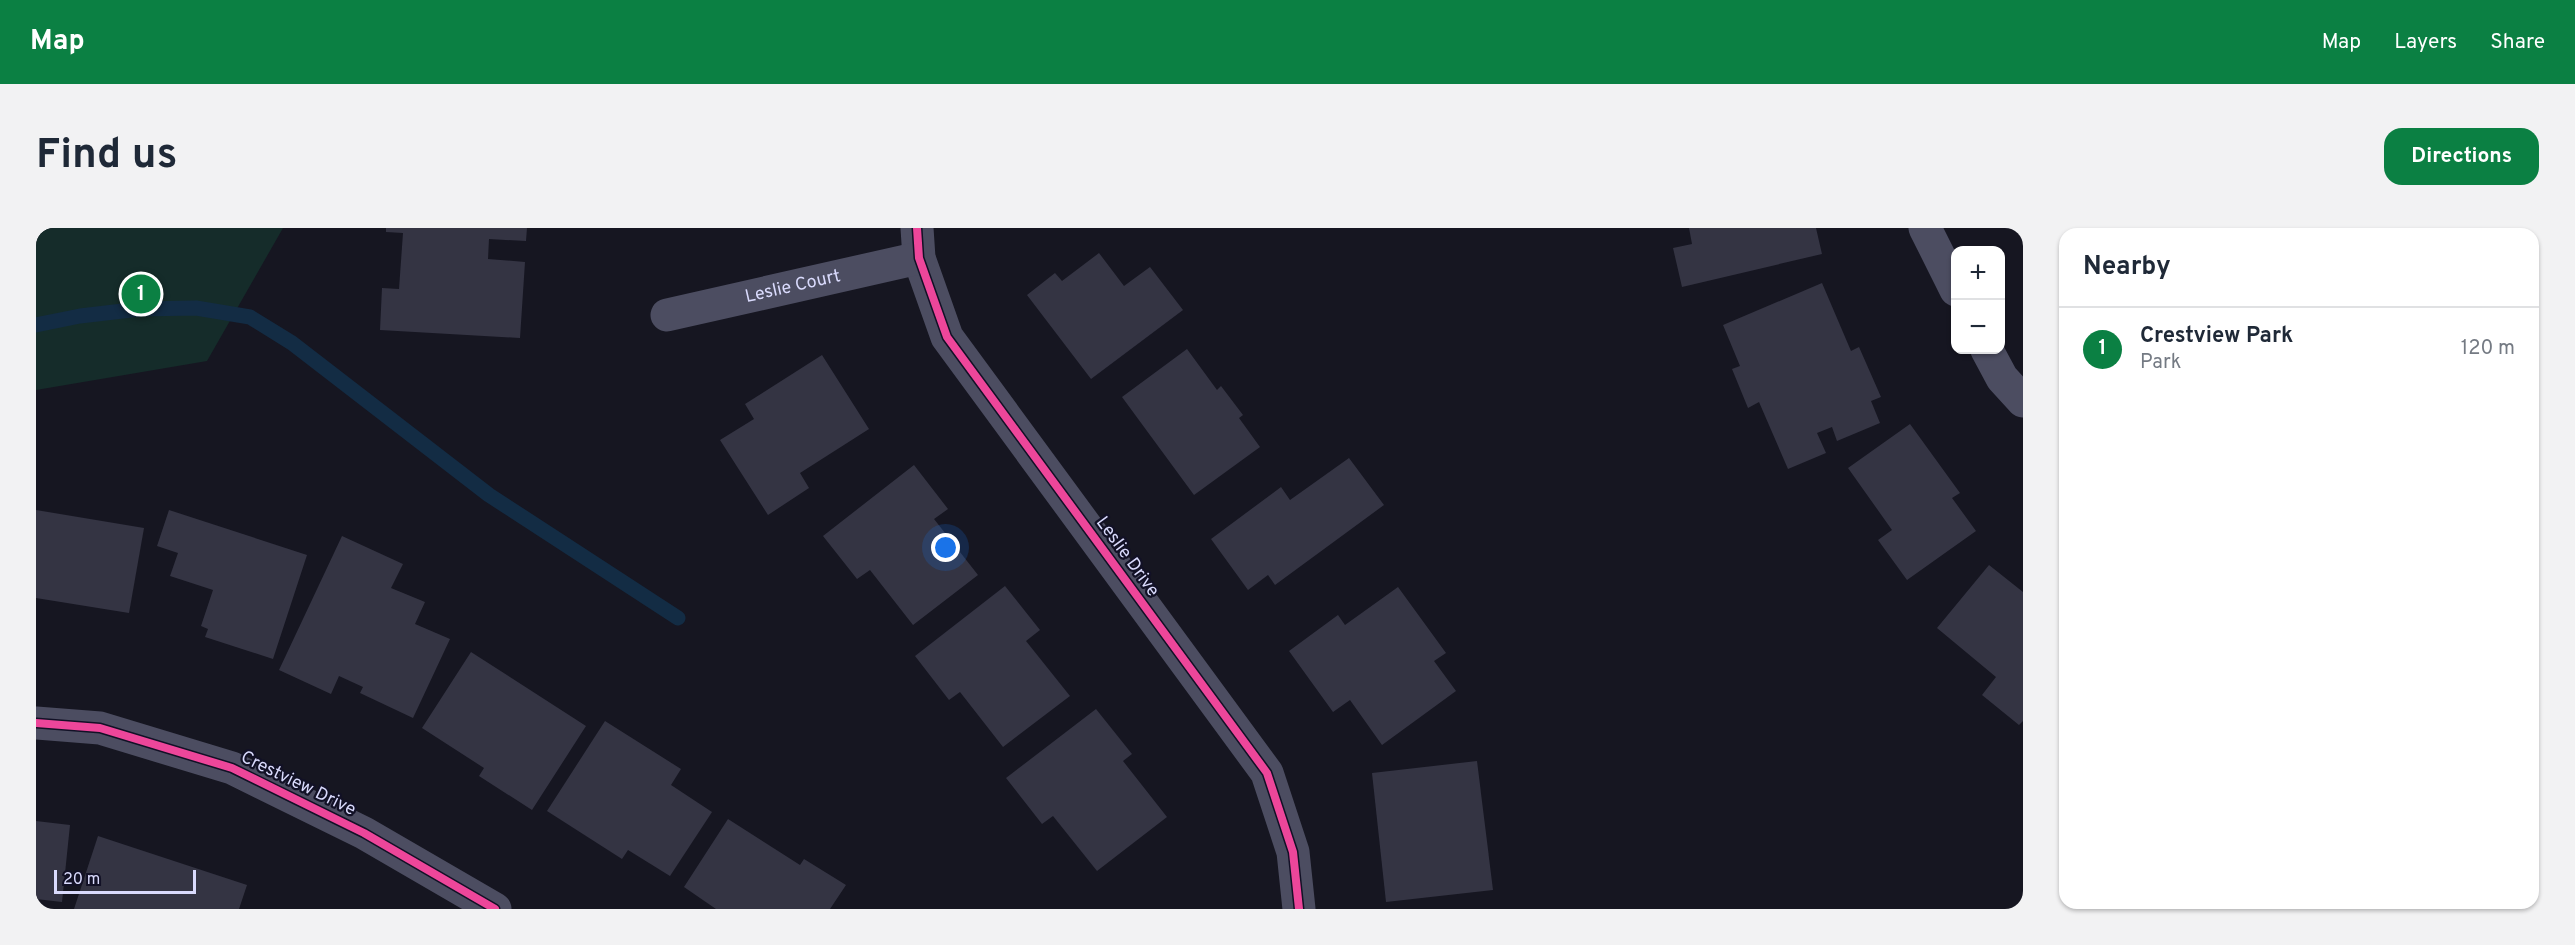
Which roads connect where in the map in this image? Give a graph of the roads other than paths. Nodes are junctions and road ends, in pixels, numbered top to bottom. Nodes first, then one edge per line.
1 (1925, 228) edge
2 (918, 243) edge
3 (1951, 281) edge
4 (667, 315) dead end
5 (1989, 354) edge
6 (2023, 401) edge
7 (36, 723) edge
8 (495, 909) edge
9 (1299, 909) edge

1 - 3 street
2 - 4 street, Leslie Court
2 - 9 street, Leslie Drive
5 - 6 street
7 - 8 street, Crestview Drive

